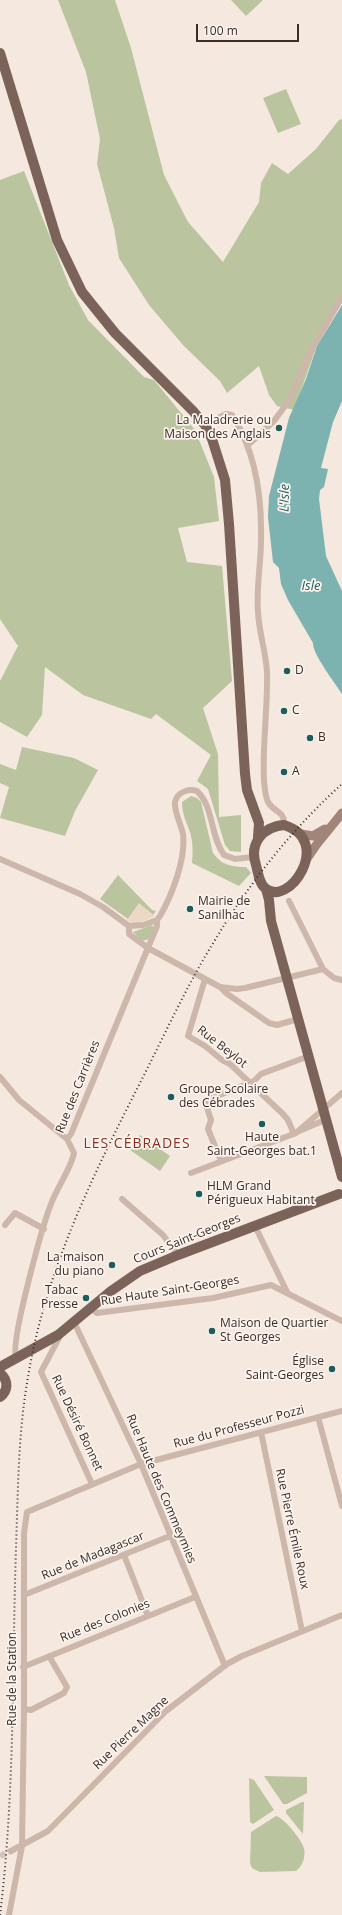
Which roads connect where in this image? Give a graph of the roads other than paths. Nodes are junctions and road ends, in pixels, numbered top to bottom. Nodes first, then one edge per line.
1 (1, 58) edge
2 (342, 297) edge
3 (205, 425) junction
4 (248, 445) junction
5 (247, 790) junction
6 (342, 812) edge
7 (333, 824) junction
8 (280, 826) junction
9 (301, 834) junction
10 (258, 838) junction
11 (253, 857) junction
12 (0, 859) edge
13 (306, 860) junction
14 (266, 889) junction
15 (283, 891) junction
16 (289, 901) dead end
17 (156, 920) junction
18 (271, 921) junction
19 (129, 926) junction
20 (148, 948) junction
21 (323, 969) junction
22 (287, 977) junction
23 (205, 979) junction
24 (342, 980) edge
25 (220, 987) junction
26 (298, 1019) junction
27 (310, 1056) junction
28 (0, 1077) edge
29 (249, 1083) junction
30 (342, 1093) edge
31 (325, 1114) junction
32 (296, 1133) junction
33 (66, 1140) junction
34 (221, 1161) junction
35 (191, 1173) dead end
36 (342, 1177) edge
37 (341, 1193) edge
38 (122, 1199) dead end
39 (5, 1225) dead end
40 (255, 1226) junction
41 (44, 1229) junction
42 (178, 1255) junction
43 (287, 1292) junction
44 (90, 1308) junction
45 (342, 1321) edge
46 (74, 1322) junction
47 (62, 1332) junction
48 (17, 1357) junction
49 (0, 1367) edge
50 (3, 1376) edge
51 (0, 1397) edge
52 (342, 1411) edge
53 (318, 1417) junction
54 (261, 1432) junction
55 (141, 1464) junction
56 (92, 1484) junction
57 (342, 1506) edge
58 (27, 1512) joint
59 (170, 1536) junction
60 (124, 1555) junction
61 (24, 1595) junction
62 (195, 1597) junction
63 (148, 1616) junction
64 (342, 1616) edge
65 (302, 1631) junction
66 (49, 1656) junction
67 (225, 1666) junction
68 (23, 1667) junction
69 (24, 1709) junction
70 (22, 1846) junction
71 (11, 1851) tunnel mouth
72 (10, 1915) edge

1 - 3 main road
2 - 4 street
3 - 4 street
3 - 5 main road
4 - 8 street
5 - 8 main road
5 - 10 main road
6 - 7 main road
7 - 9 main road
7 - 13 main road
8 - 9 main road
8 - 10 main road
9 - 13 main road
10 - 11 main road
11 - 14 main road
11 - 17 street, Rue des Carrières
12 - 19 street
13 - 15 main road
14 - 15 main road
14 - 18 main road
15 - 18 main road
16 - 21 street
17 - 19 street
17 - 20 street, Rue des Carrières
18 - 22 main road
19 - 20 street
20 - 23 street
20 - 33 street, Rue des Carrières
21 - 22 street
21 - 24 street
22 - 25 street
22 - 26 main road
23 - 25 street
23 - 29 street, Rue Beylot
25 - 26 street
26 - 27 main road
27 - 29 street
27 - 31 main road
28 - 33 street
29 - 32 street, Rue Beylot
29 - 34 street
30 - 31 street
31 - 32 street
31 - 32 street
31 - 36 main road
32 - 34 street
33 - 41 street, Rue des Carrières
34 - 35 street
37 - 40 main road, Cours Saint-Georges
38 - 42 street
39 - 41 street
40 - 42 main road, Cours Saint-Georges
40 - 43 street
41 - 48 street, Rue des Carrières
42 - 44 main road, Cours Saint-Georges
43 - 44 street, Rue Haute Saint-Georges
43 - 45 street, Rue Haute Saint-Georges
44 - 46 main road, Cours Saint-Georges
46 - 47 main road, Cours Saint-Georges
46 - 55 street, Rue Haute des Commeymies
47 - 48 main road, Cours Saint-Georges
47 - 56 street, Rue Désiré Bonnet
48 - 49 main road, Cours Saint-Georges
48 - 50 main road, Cours Saint-Georges
50 - 51 main road, Cours Saint-Georges
52 - 53 street, Rue du Professeur Pozzi
53 - 54 street, Rue du Professeur Pozzi
53 - 57 street
54 - 55 street, Rue du Professeur Pozzi
54 - 65 street, Rue Pierre Émile Roux
55 - 56 street, Rue du Professeur Pozzi
55 - 59 street, Rue Haute des Commeymies
56 - 58 street, Rue du Professeur Pozzi
58 - 61 street, Rue de la Station
59 - 60 street, Rue de Madagascar
59 - 62 street, Rue Haute des Commeymies
60 - 61 street, Rue de Madagascar
60 - 63 street
61 - 68 street, Rue de la Station
62 - 63 street, Rue des Colonies
62 - 67 street, Rue Haute des Commeymies
63 - 66 street, Rue des Colonies
64 - 65 street, Rue Pierre Magne
65 - 67 street, Rue Pierre Magne
66 - 68 street, Rue des Colonies
66 - 69 street
67 - 70 street, Rue Pierre Magne
68 - 69 street, Rue de la Station
69 - 70 street, Rue de la Station
70 - 71 street, Rue Pierre Magne
70 - 72 street, Rue de la Station

